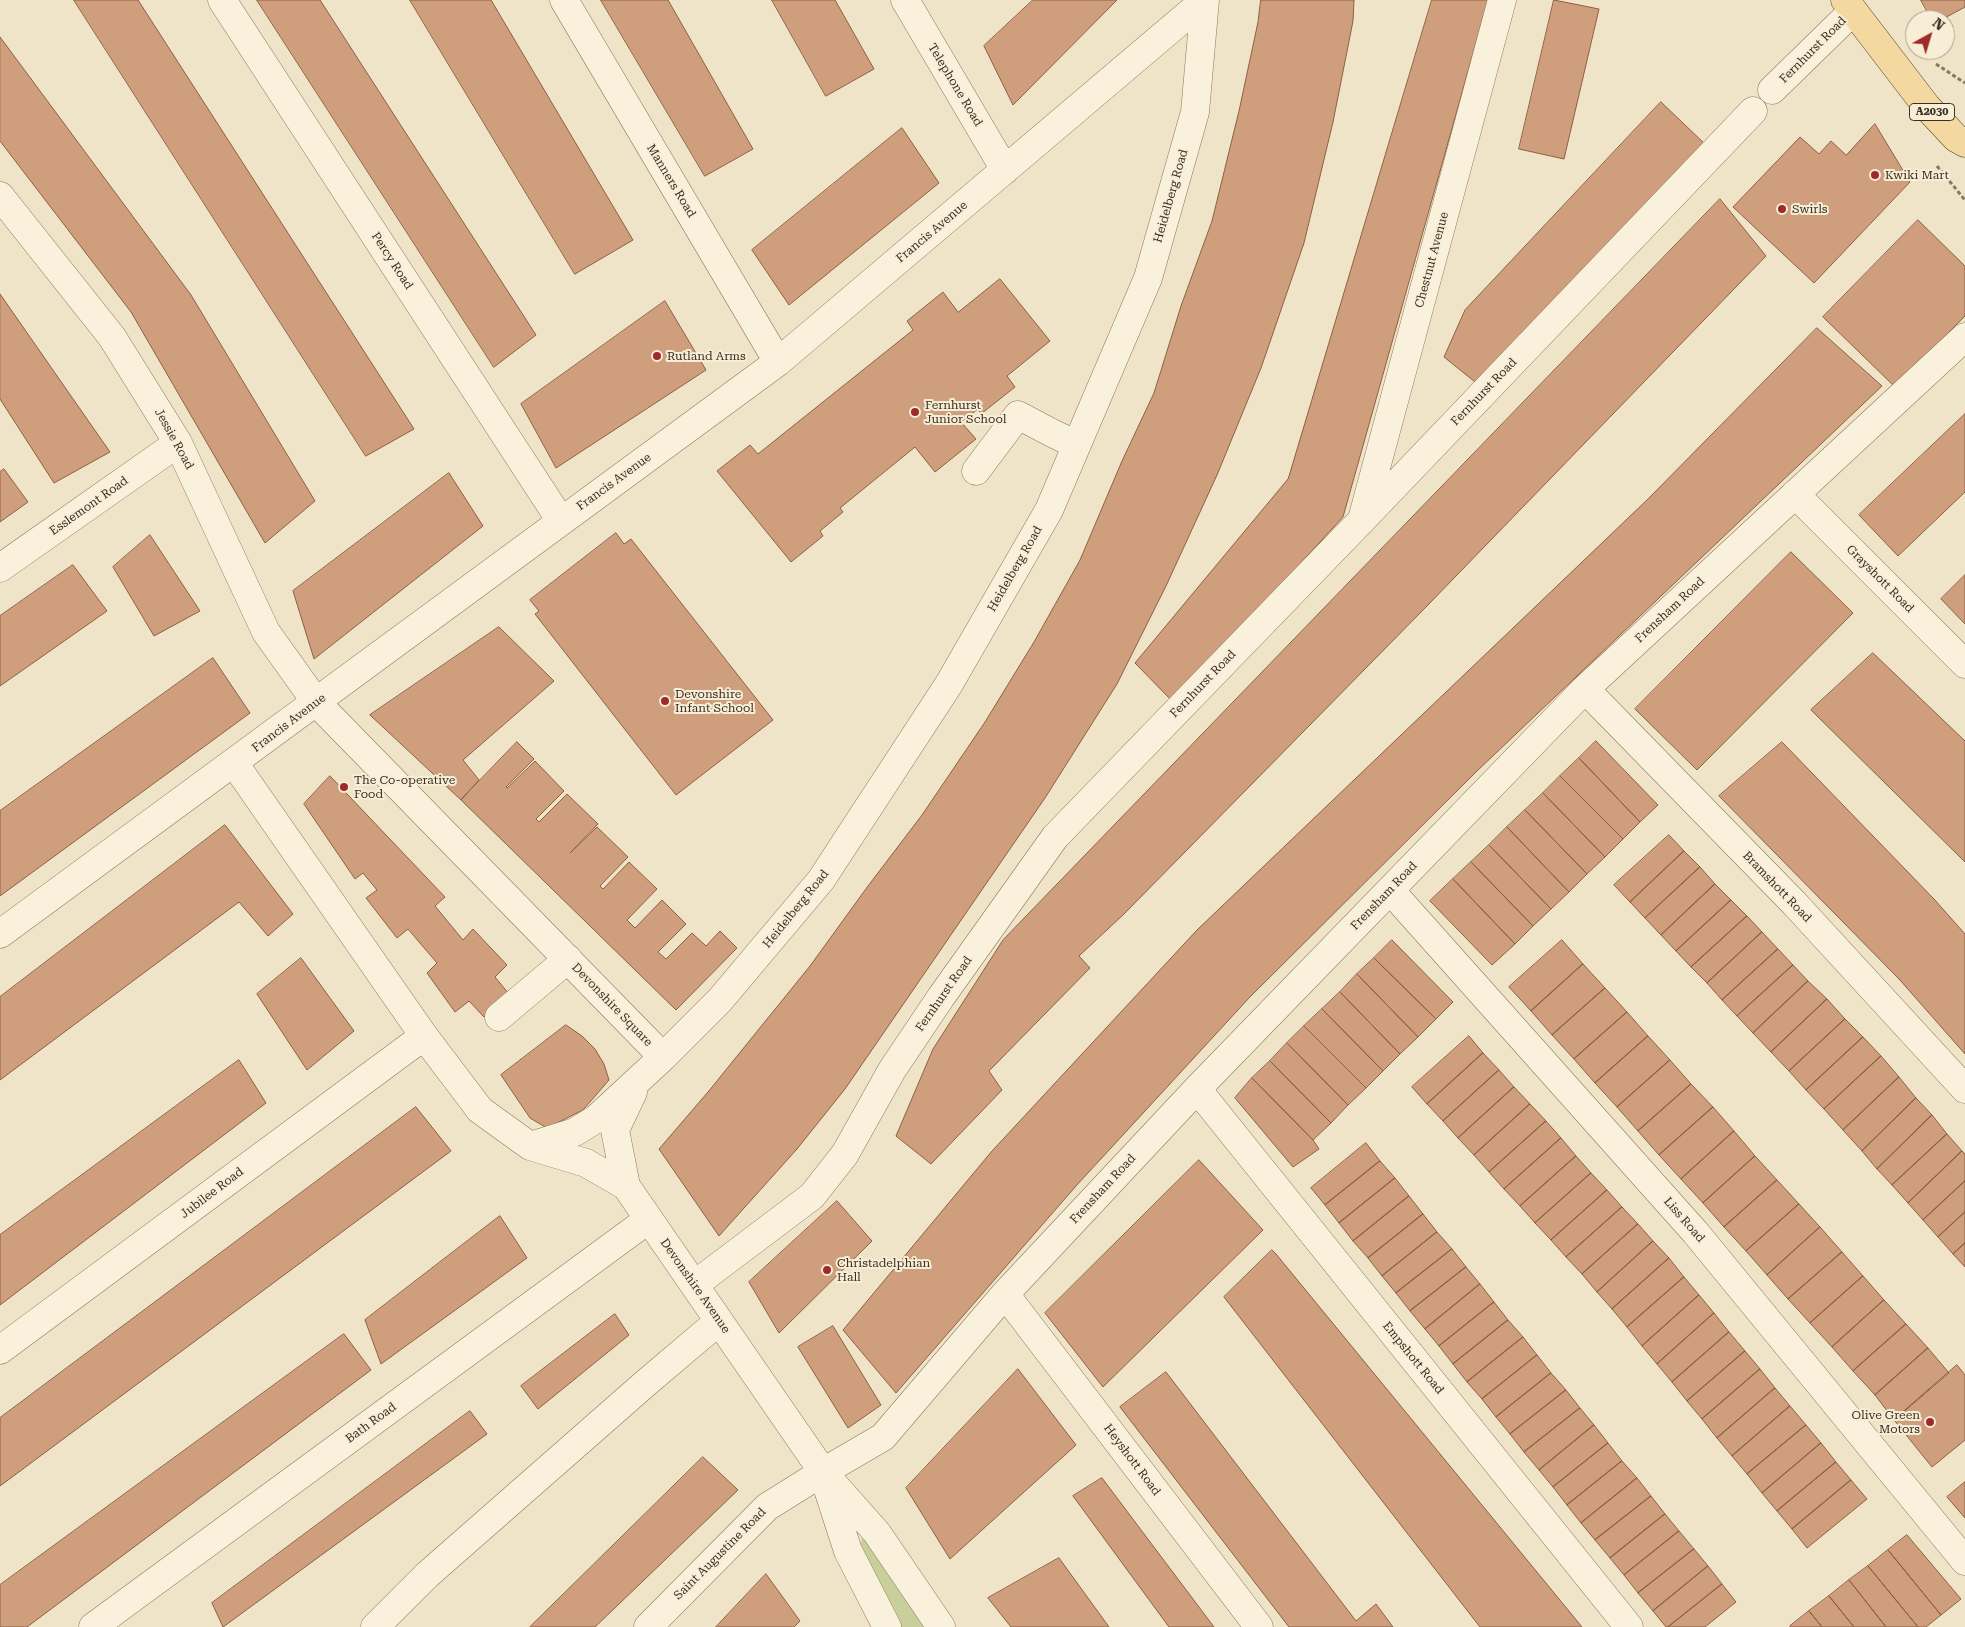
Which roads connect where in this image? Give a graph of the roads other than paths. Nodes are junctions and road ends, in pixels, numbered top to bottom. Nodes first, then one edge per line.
1 (222, 0) edge
2 (564, 0) edge
3 (905, 0) edge
4 (1205, 0) edge
5 (1502, 0) edge
6 (1849, 5) edge
7 (1772, 90) dead end
8 (1753, 111) dead end
9 (1962, 137) edge
10 (1005, 170) junction
11 (3, 206) edge
12 (1965, 338) edge
13 (778, 362) junction
14 (178, 443) junction
15 (1077, 445) junction
16 (976, 471) dead end
17 (1795, 494) junction
18 (1362, 520) junction
19 (561, 521) junction
20 (0, 568) edge
21 (1965, 664) edge
22 (1585, 689) junction
23 (316, 702) junction
24 (234, 763) junction
25 (1390, 890) junction
26 (0, 934) edge
27 (568, 959) junction
28 (499, 1017) dead end
29 (424, 1036) junction
30 (663, 1057) junction
31 (638, 1081) junction
32 (1197, 1089) junction
33 (1965, 1089) edge
34 (530, 1146) junction
35 (626, 1186) junction
36 (648, 1219) junction
37 (694, 1285) junction
38 (1006, 1294) junction
39 (719, 1321) junction
40 (0, 1350) edge
41 (823, 1472) junction
42 (1965, 1561) edge
43 (93, 1627) edge
44 (375, 1627) edge
45 (648, 1627) edge
46 (887, 1627) edge
47 (941, 1627) edge
48 (1259, 1627) edge
49 (1628, 1627) edge

1 - 19 street, Percy Road
2 - 13 street, Manners Road
3 - 10 street, Telephone Road
4 - 10 street, Francis Avenue
4 - 15 street, Heidelberg Road
5 - 18 street, Chestnut Avenue
6 - 7 street, Fernhurst Road
6 - 9 main road, A2030
8 - 18 street, Fernhurst Road
10 - 13 street, Francis Avenue
11 - 14 street, Jessie Road
12 - 17 street, Frensham Road
13 - 19 street, Francis Avenue
14 - 20 street, Esslemont Road
14 - 23 street, Jessie Road
15 - 16 street
15 - 30 street, Heidelberg Road
17 - 21 street, Grayshott Road
17 - 22 street, Frensham Road
18 - 37 street, Fernhurst Road
19 - 23 street, Francis Avenue
22 - 25 street, Frensham Road
22 - 33 street, Bramshott Road
23 - 24 street, Francis Avenue
23 - 27 street, Devonshire Square
24 - 26 street, Francis Avenue
24 - 29 street
25 - 32 street, Frensham Road
25 - 42 street, Liss Road
27 - 28 street
27 - 30 street, Devonshire Square
29 - 34 street
29 - 40 street, Jubilee Road
30 - 31 street, Devonshire Square
31 - 34 street, Devonshire Square
31 - 35 street
32 - 38 street, Frensham Road
32 - 49 street, Empshott Road
34 - 35 street, Devonshire Avenue
35 - 36 street, Devonshire Avenue
36 - 37 street, Devonshire Avenue
36 - 43 street, Bath Road
37 - 39 street, Devonshire Avenue
38 - 41 street, Frensham Road
38 - 48 street, Heyshott Road
39 - 41 street, Devonshire Avenue
39 - 44 street
41 - 45 street, Saint Augustine Road
41 - 46 street, Devonshire Avenue
41 - 47 street, Devonshire Avenue

